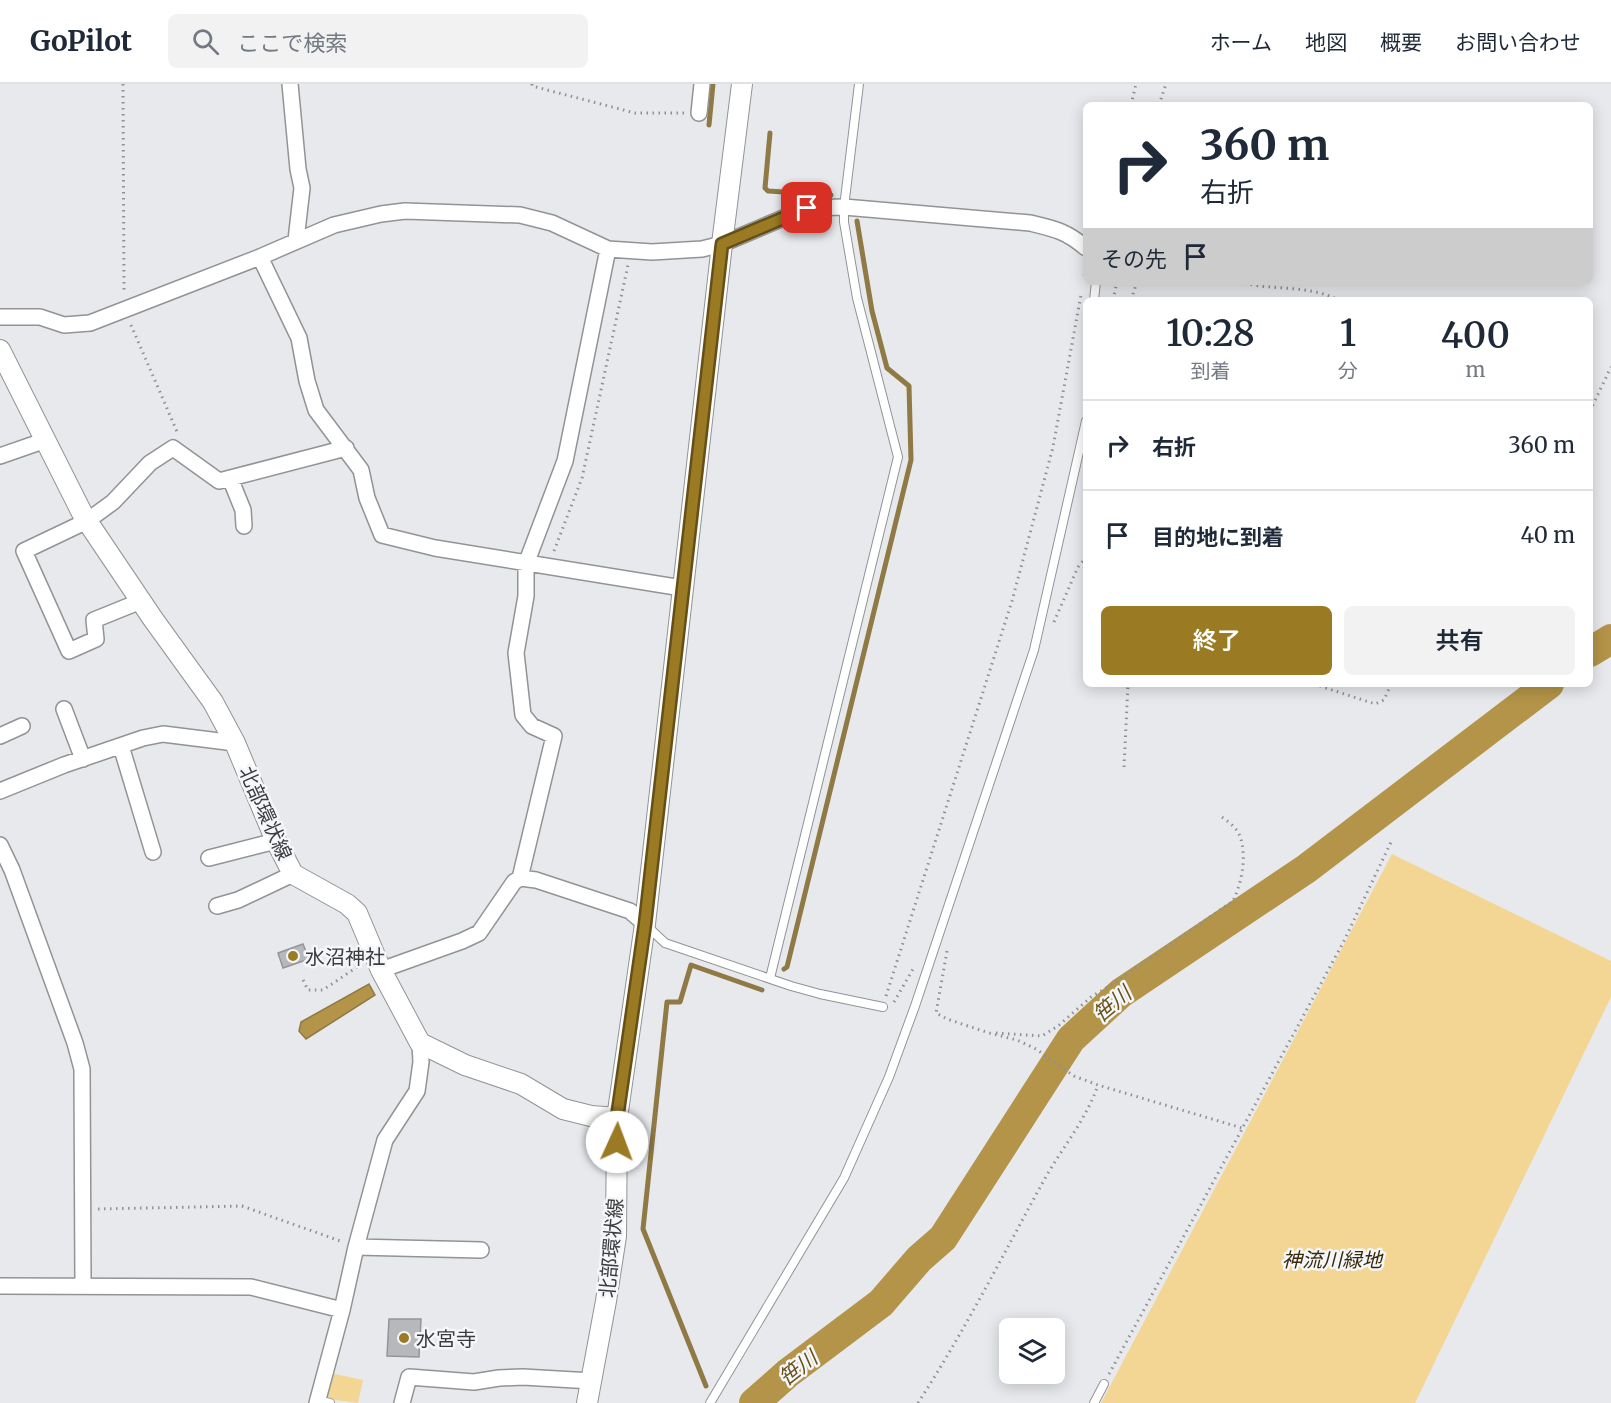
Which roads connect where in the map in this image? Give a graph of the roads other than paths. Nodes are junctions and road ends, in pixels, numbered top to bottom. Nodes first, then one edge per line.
1 (290, 84) edge
2 (702, 84) edge
3 (742, 84) edge
4 (859, 84) edge
5 (699, 113) road end
6 (844, 207) junction
7 (296, 240) junction
8 (722, 244) junction
9 (1083, 246) edge
10 (608, 249) junction
11 (260, 257) junction
12 (0, 316) edge
13 (0, 350) edge
14 (1083, 434) edge
15 (46, 440) junction
16 (346, 448) junction
17 (0, 456) edge
18 (230, 478) junction
19 (87, 520) junction
20 (244, 526) dead end
21 (526, 564) junction
22 (682, 588) junction
23 (141, 600) junction
24 (64, 709) dead end
25 (22, 726) dead end
26 (0, 735) edge
27 (236, 743) junction
28 (121, 746) junction
29 (83, 759) junction
30 (0, 791) edge
31 (276, 841) junction
32 (0, 845) edge
33 (153, 852) dead end
34 (209, 858) dead end
35 (293, 874) junction
36 (520, 878) junction
37 (217, 906) dead end
38 (645, 924) junction
39 (381, 970) junction
40 (770, 978) junction
41 (883, 1006) road end
42 (420, 1043) junction
43 (617, 1118) junction
44 (356, 1247) junction
45 (482, 1250) dead end
46 (0, 1286) edge
47 (83, 1286) junction
48 (342, 1310) junction
49 (592, 1381) junction
50 (1104, 1384) road end
51 (321, 1402) edge
52 (402, 1403) edge
53 (587, 1403) edge
54 (710, 1403) edge
55 (1094, 1403) edge

1 - 7 street
2 - 5 street
3 - 8 street, 北部環状線
4 - 6 lane
6 - 8 street
6 - 9 street
6 - 40 lane
7 - 10 street
7 - 11 street
8 - 10 street
8 - 22 street, 北部環状線
10 - 21 street
11 - 12 street
11 - 16 street
13 - 15 street, 北部環状線
14 - 54 lane
15 - 17 street
15 - 19 street, 北部環状線
16 - 18 street
16 - 21 street
18 - 19 street
18 - 20 street
19 - 23 street, 北部環状線
19 - 23 street
21 - 22 street
21 - 36 street
22 - 38 street, 北部環状線
23 - 27 street, 北部環状線
24 - 29 street
25 - 26 street
27 - 28 street
27 - 31 street, 北部環状線
28 - 29 street
28 - 33 street
29 - 30 street
31 - 34 street
31 - 35 street, 北部環状線
32 - 47 street
35 - 37 street
35 - 39 street, 北部環状線
36 - 38 street
36 - 39 street
38 - 40 lane
38 - 43 street, 北部環状線
39 - 42 street, 北部環状線
40 - 41 lane
42 - 43 street
42 - 44 street
43 - 49 street, 北部環状線
44 - 45 street
44 - 48 street
46 - 47 street
47 - 48 street
48 - 51 street
49 - 52 street
49 - 53 street, 北部環状線
50 - 55 lane

